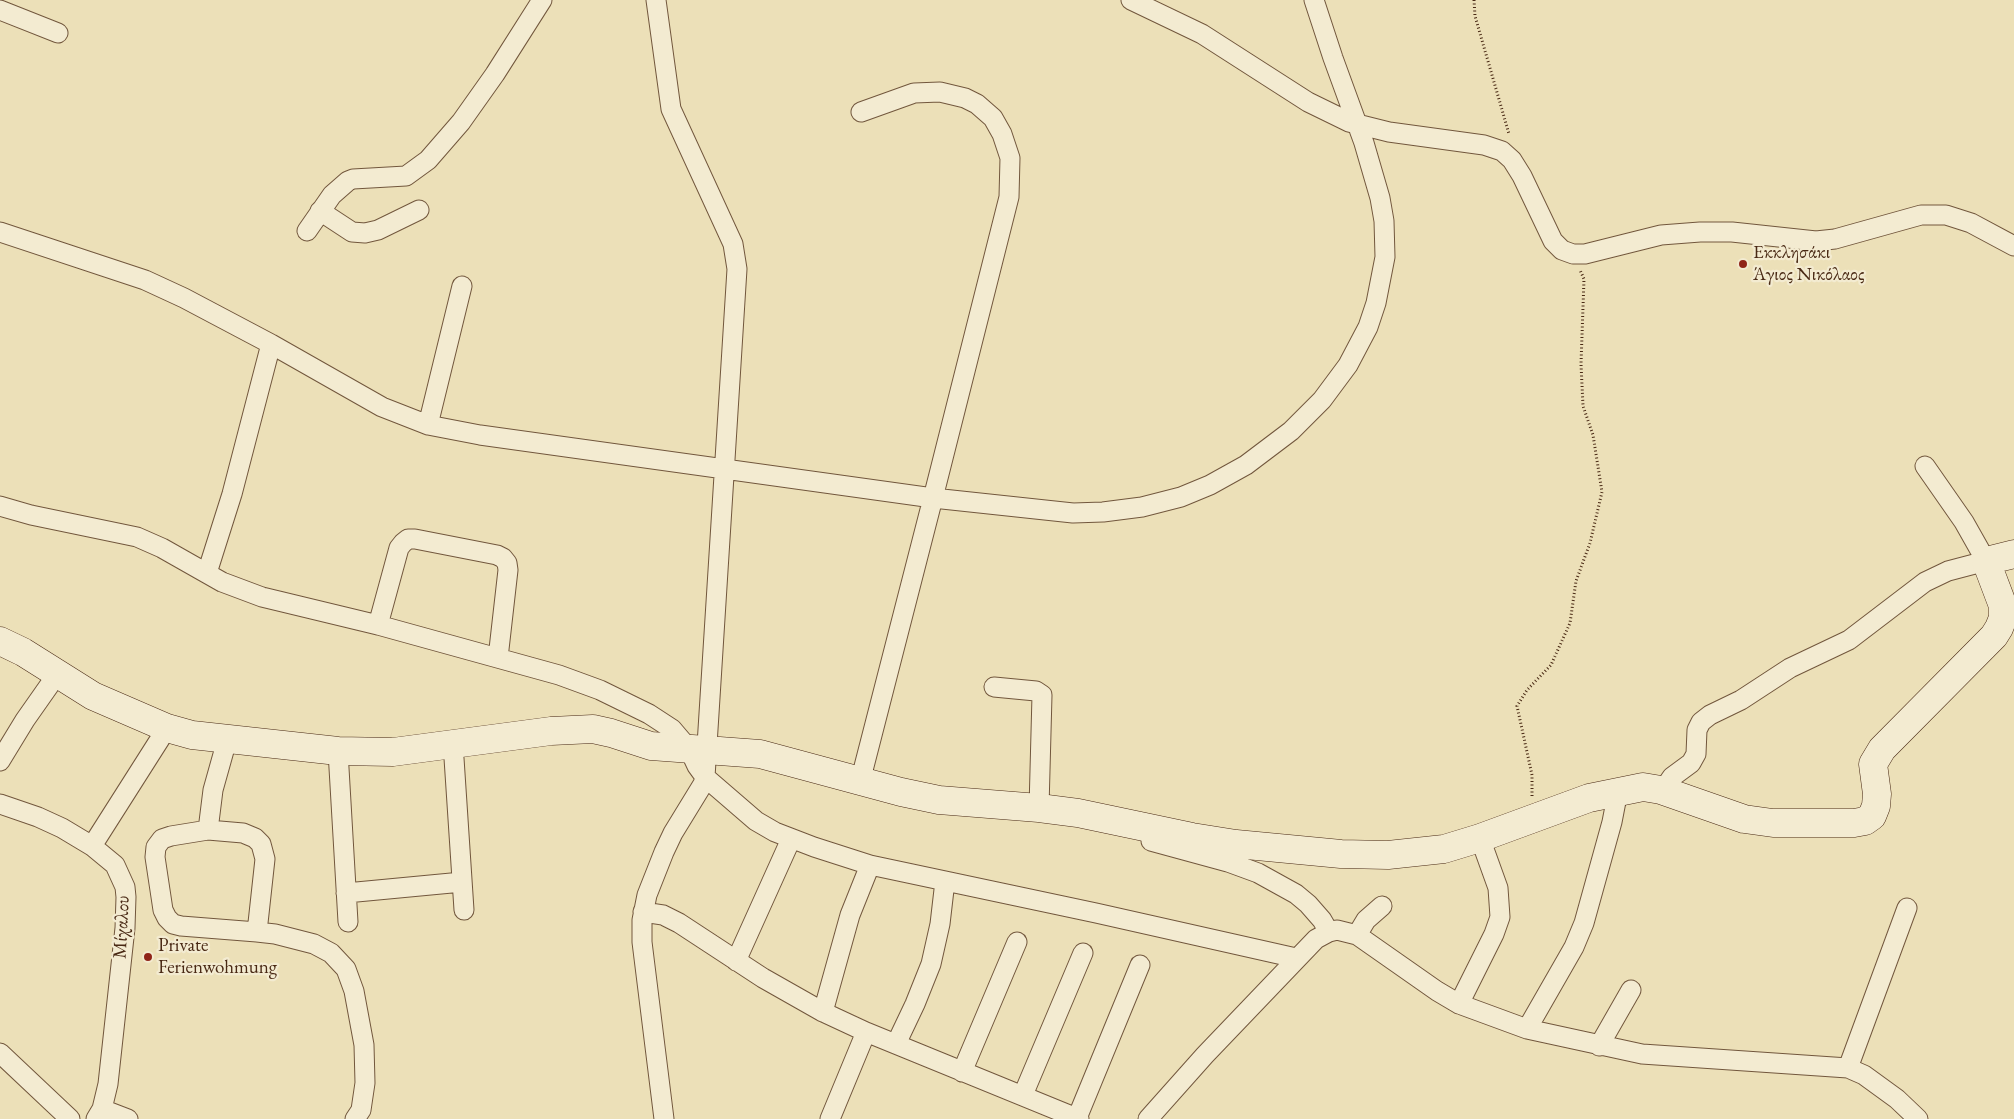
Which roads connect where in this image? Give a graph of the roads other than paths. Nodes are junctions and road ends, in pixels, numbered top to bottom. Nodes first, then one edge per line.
1 (542, 0) edge
2 (656, 0) edge
3 (1131, 0) edge
4 (1314, 0) edge
5 (0, 10) edge
6 (58, 33) dead end
7 (861, 112) dead end
8 (1358, 125) junction
9 (419, 210) dead end
10 (320, 211) junction
11 (307, 231) dead end
12 (0, 232) edge
13 (2014, 246) edge
14 (462, 286) dead end
15 (271, 344) junction
16 (428, 424) junction
17 (1925, 466) dead end
18 (723, 468) junction
19 (934, 498) junction
20 (0, 506) edge
21 (2014, 554) edge
22 (1986, 561) junction
23 (207, 573) junction
24 (378, 625) junction
25 (0, 641) edge
26 (498, 658) junction
27 (58, 673) junction
28 (994, 687) dead end
29 (167, 728) junction
30 (227, 740) junction
31 (453, 743) junction
32 (698, 749) junction
33 (338, 751) junction
34 (0, 761) edge
35 (705, 776) junction
36 (860, 782) junction
37 (1663, 790) junction
38 (1618, 791) junction
39 (0, 804) edge
40 (1039, 808) junction
41 (1127, 822) junction
42 (208, 830) junction
43 (1480, 838) junction
44 (791, 839) junction
45 (92, 846) junction
46 (870, 865) junction
47 (945, 881) junction
48 (462, 882) junction
49 (346, 893) junction
50 (1382, 906) dead end
51 (1907, 908) dead end
52 (464, 910) dead end
53 (643, 912) junction
54 (348, 922) dead end
55 (257, 932) junction
56 (1329, 932) junction
57 (1357, 935) junction
58 (1017, 942) dead end
59 (1083, 953) dead end
60 (1296, 958) junction
61 (736, 961) junction
62 (1140, 965) dead end
63 (1631, 990) dead end
64 (1459, 1004) junction
65 (823, 1012) junction
66 (1527, 1029) junction
67 (866, 1032) junction
68 (896, 1044) junction
69 (1599, 1046) junction
70 (0, 1053) edge
71 (1848, 1068) junction
72 (962, 1072) junction
73 (1023, 1096) junction
74 (99, 1114) edge
75 (1078, 1118) edge
76 (70, 1119) edge
77 (128, 1119) edge
78 (355, 1119) edge
79 (664, 1119) edge
80 (830, 1119) edge
81 (1148, 1119) edge
82 (1918, 1119) edge

1 - 10 street
2 - 18 street
3 - 8 street
4 - 8 street
5 - 6 street
7 - 19 street
8 - 13 street
8 - 19 street
9 - 10 street
10 - 11 street
12 - 15 street
14 - 16 street
15 - 16 street
15 - 23 street
16 - 18 street
17 - 22 street
18 - 19 street
18 - 32 street
19 - 36 street
20 - 23 street
21 - 22 street
22 - 37 street
22 - 37 street
23 - 24 street
24 - 26 street
24 - 26 street
25 - 27 street
26 - 32 street
27 - 29 street
27 - 34 street
28 - 40 street
29 - 30 street
29 - 45 street
30 - 33 street
30 - 42 street
31 - 32 street
31 - 33 street
31 - 48 street
32 - 35 street
32 - 36 street
33 - 49 street
35 - 44 street
35 - 53 street
36 - 40 street
37 - 38 street
38 - 43 street
38 - 66 street
39 - 45 street, Μίχαλου
40 - 41 street
41 - 43 street
41 - 56 street
42 - 55 street
42 - 55 street
43 - 64 street
44 - 46 street
44 - 61 street
45 - 74 street, Μίχαλου
46 - 47 street
46 - 65 street
47 - 60 street
47 - 68 street
48 - 49 street
48 - 52 street
49 - 54 street
50 - 57 street
51 - 71 street
53 - 61 street
53 - 79 street
55 - 78 street
56 - 57 street
56 - 60 street
57 - 64 street
58 - 72 street
59 - 73 street
60 - 81 street
61 - 65 street
62 - 75 street
63 - 69 street
64 - 66 street
65 - 67 street
66 - 69 street
67 - 68 street
67 - 80 street
68 - 72 street
69 - 71 street
70 - 76 street
71 - 82 street
72 - 73 street
73 - 75 street
74 - 77 street

